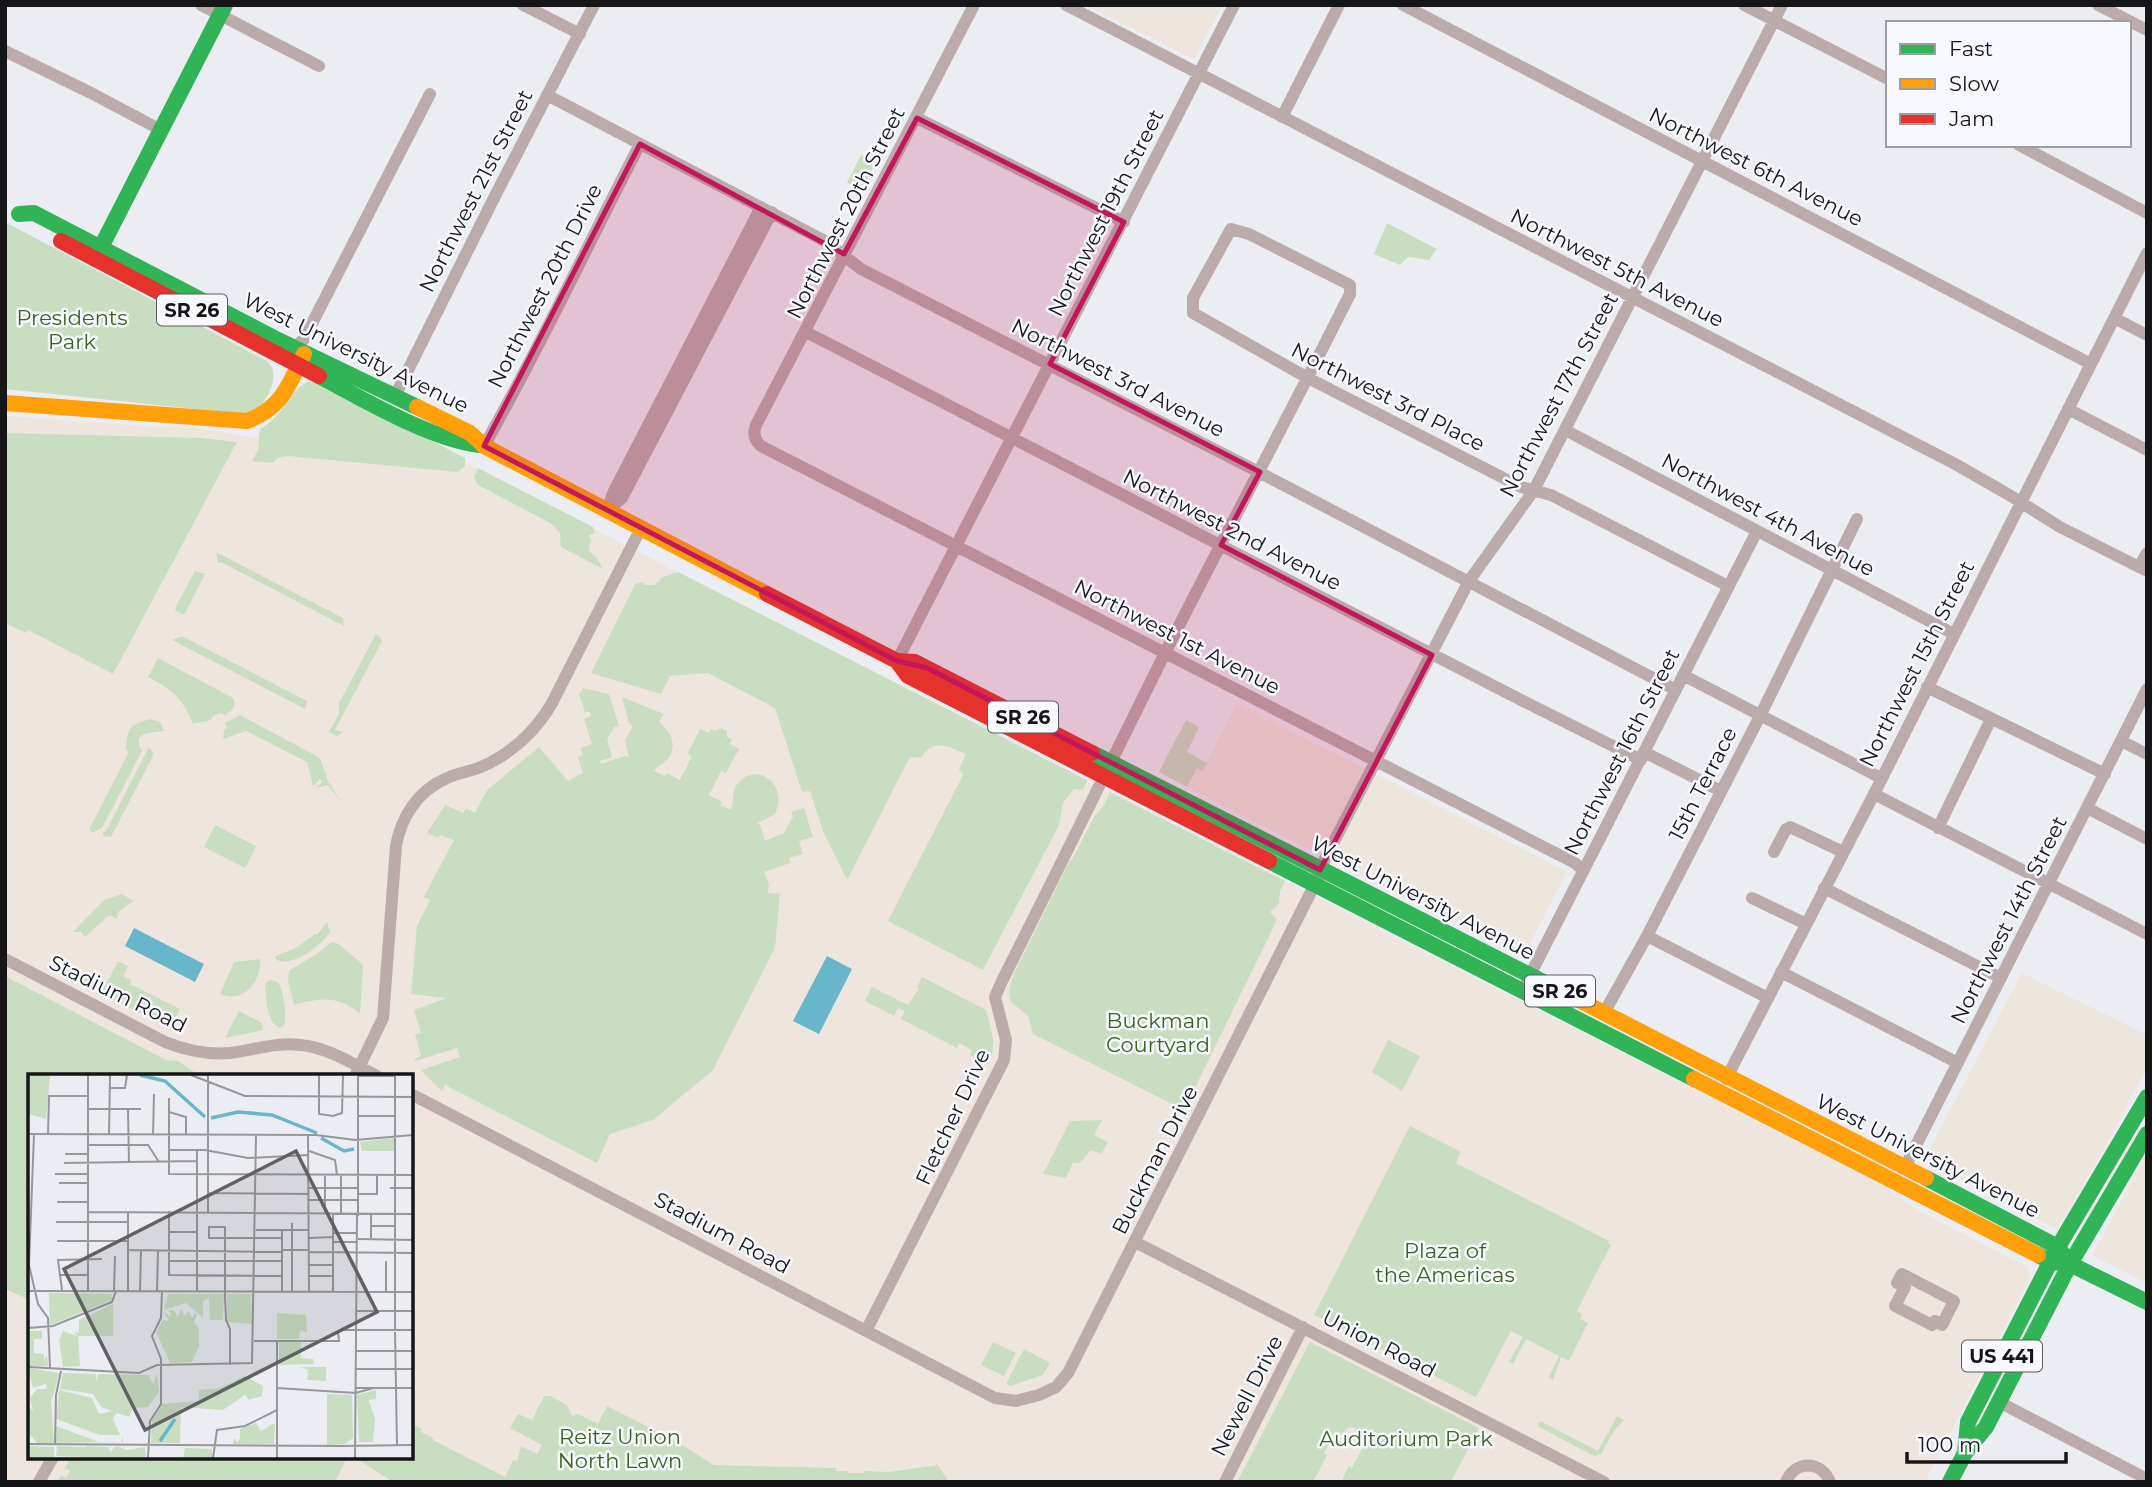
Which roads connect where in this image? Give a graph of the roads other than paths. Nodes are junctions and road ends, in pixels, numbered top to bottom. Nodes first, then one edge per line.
1 (201, 5) edge
2 (523, 5) edge
3 (594, 5) edge
4 (974, 5) edge
5 (1066, 5) edge
6 (1234, 5) edge
7 (1339, 5) edge
8 (1404, 5) edge
9 (1744, 5) edge
10 (1782, 5) edge
11 (2098, 5) edge
12 (222, 10) edge
13 (1774, 21) junction
14 (2129, 21) edge
15 (2131, 22) edge
16 (2147, 30) edge
17 (580, 34) junction
18 (5, 51) edge
19 (318, 66) dead end
20 (1199, 74) junction
21 (1886, 78) edge
22 (430, 94) dead end
23 (547, 95) junction
24 (1282, 117) junction
25 (917, 118) junction
26 (161, 130) junction
27 (640, 144) junction
28 (2023, 147) edge
29 (1701, 162) junction
30 (766, 209) junction
31 (12, 210) edge
32 (2147, 213) edge
33 (1124, 222) junction
34 (98, 253) junction
35 (2147, 253) edge
36 (844, 255) junction
37 (1350, 285) joint
38 (1632, 298) junction
39 (2114, 318) junction
40 (806, 332) junction
41 (2147, 335) edge
42 (298, 353) junction
43 (1050, 364) junction
44 (2091, 364) junction
45 (1308, 378) junction
46 (395, 396) junction
47 (5, 402) edge
48 (2068, 409) junction
49 (1565, 429) junction
50 (755, 438) joint
51 (1012, 439) junction
52 (484, 446) junction
53 (2147, 450) edge
54 (1260, 472) junction
55 (1534, 490) junction
56 (2021, 503) junction
57 (608, 510) junction
58 (1857, 519) dead end
59 (641, 527) junction
60 (1757, 530) junction
61 (1221, 545) junction
62 (957, 546) junction
63 (2147, 553) edge
64 (2143, 569) edge
65 (1831, 570) junction
66 (1469, 581) junction
67 (1728, 586) junction
68 (1954, 634) junction
69 (1165, 653) junction
70 (1432, 654) junction
71 (897, 662) junction
72 (1684, 675) junction
73 (1927, 687) junction
74 (2147, 689) edge
75 (1676, 690) junction
76 (1760, 716) junction
77 (1992, 719) junction
78 (2120, 741) junction
79 (2147, 754) edge
80 (1643, 756) junction
81 (1375, 761) junction
82 (1107, 769) junction
83 (2105, 774) junction
84 (1881, 778) junction
85 (1721, 791) junction
86 (1874, 794) junction
87 (2087, 808) junction
88 (1938, 828) junction
89 (2147, 839) edge
90 (1774, 852) dead end
91 (1843, 852) junction
92 (1583, 870) junction
93 (1317, 877) junction
94 (2049, 884) junction
95 (1824, 888) junction
96 (1752, 898) dead end
97 (1806, 924) junction
98 (2147, 934) edge
99 (1647, 936) junction
100 (5, 959) edge
101 (1781, 972) junction
102 (2001, 978) junction
103 (1526, 983) junction
104 (1768, 998) junction
105 (1604, 1013) junction
106 (1958, 1063) junction
107 (357, 1071) edge
108 (1728, 1076) junction
109 (1719, 1092) junction
110 (413, 1095) edge
111 (2147, 1097) edge
112 (2147, 1134) edge
113 (1905, 1167) junction
114 (1135, 1242) junction
115 (2054, 1255) junction
116 (2070, 1264) junction
117 (1902, 1274) joint
118 (2147, 1302) edge
119 (1303, 1327) junction
120 (866, 1331) junction
121 (1016, 1401) joint
122 (1999, 1402) junction
123 (1965, 1453) junction
124 (52, 1459) edge
125 (2147, 1479) edge
126 (39, 1482) edge
127 (1225, 1482) edge
128 (1604, 1482) edge
129 (1786, 1482) edge
130 (1830, 1482) edge
131 (1950, 1482) edge

1 - 12 street
2 - 17 street
3 - 17 street, Northwest 21st Street
4 - 25 street, Northwest 20th Street
5 - 20 street, Northwest 5th Avenue
6 - 20 street, Northwest 19th Street
7 - 24 street
8 - 29 street, Northwest 6th Avenue
9 - 13 street
10 - 13 street, Northwest 17th Street
11 - 14 street
12 - 19 street
12 - 26 main road
13 - 21 street
13 - 29 street, Northwest 17th Street
15 - 16 street
17 - 23 street, Northwest 21st Street
18 - 26 street
20 - 24 street, Northwest 5th Avenue
20 - 33 street, Northwest 19th Street
22 - 42 street
23 - 27 street, Northwest 3rd Avenue
23 - 46 street, Northwest 21st Street
24 - 38 street, Northwest 5th Avenue
25 - 33 street
25 - 36 street, Northwest 20th Street
26 - 34 main road
27 - 30 street, Northwest 3rd Avenue
27 - 52 street, Northwest 20th Drive
28 - 32 street
29 - 38 street, Northwest 17th Street
29 - 44 street, Northwest 6th Avenue
30 - 36 street, Northwest 3rd Avenue
30 - 57 street
31 - 34 main road, West University Avenue / SR 26
33 - 43 street, Northwest 19th Street
34 - 42 main road, West University Avenue / SR 26
35 - 39 street, Northwest 15th Street
36 - 40 street, Northwest 20th Street
36 - 43 street, Northwest 3rd Avenue
37 - 45 street, Fletcher Drive
37 - 45 street, Northwest 3rd Place
38 - 49 street, Northwest 17th Street
38 - 56 street, Northwest 5th Avenue
39 - 41 street
39 - 44 street, Northwest 15th Street
40 - 50 street, Northwest 20th Street
40 - 51 street, Northwest 2nd Avenue
42 - 46 main road, West University Avenue / SR 26
42 - 47 main road
42 - 52 main road, West University Avenue / SR 26
43 - 51 street, Northwest 19th Street
43 - 54 street, Northwest 3rd Avenue
44 - 48 street, Northwest 15th Street
45 - 54 street, Fletcher Drive
45 - 55 street, Northwest 3rd Place
46 - 52 main road, West University Avenue / SR 26
48 - 53 street
48 - 56 street, Northwest 15th Street
49 - 55 street, Northwest 17th Street
49 - 60 street, Northwest 4th Avenue
50 - 62 street, Northwest 1st Avenue
51 - 61 street, Northwest 2nd Avenue
51 - 62 street, Northwest 19th Street
52 - 57 main road, West University Avenue / SR 26
54 - 61 street, Fletcher Drive
54 - 66 street, Northwest 3rd Avenue
55 - 66 street, Northwest 17th Street
55 - 67 street, Northwest 3rd Place
56 - 64 street, Northwest 5th Avenue
56 - 68 street, Northwest 15th Street
57 - 59 main road, West University Avenue / SR 26
58 - 65 street, 15th Terrace
59 - 71 main road, West University Avenue / SR 26
59 - 107 street
60 - 65 street, Northwest 4th Avenue
60 - 67 street, Northwest 16th Street
61 - 69 street, Fletcher Drive
61 - 70 street, Northwest 2nd Avenue
62 - 69 street, Northwest 1st Avenue
62 - 71 street, Northwest 19th Street
63 - 64 street
65 - 68 street, Northwest 4th Avenue
65 - 76 street, 15th Terrace
66 - 70 street, Northwest 17th Street
66 - 75 street, Northwest 3rd Avenue
67 - 72 street, Northwest 16th Street
68 - 73 street, Northwest 15th Street
69 - 81 street, Northwest 1st Avenue
69 - 82 street, Fletcher Drive
70 - 80 street, Northwest 2nd Avenue
70 - 81 street, Northwest 17th Street
71 - 82 main road, West University Avenue / SR 26
72 - 75 street, Northwest 16th Street
72 - 76 street
73 - 77 street
73 - 84 street, Northwest 15th Street
74 - 78 street, Northwest 14th Street
75 - 80 street, Northwest 16th Street
76 - 84 street
76 - 85 street, 15th Terrace
77 - 83 street
77 - 88 street
78 - 79 street
78 - 83 street, Northwest 14th Street
80 - 85 street, Northwest 2nd Avenue
80 - 92 street, Northwest 16th Street
81 - 92 street, Northwest 1st Avenue
81 - 93 street, Northwest 17th Street
82 - 93 main road, West University Avenue / SR 26
82 - 120 street, Fletcher Drive
83 - 87 street, Northwest 14th Street
84 - 86 street, Northwest 15th Street
85 - 99 street, 15th Terrace
86 - 88 street
86 - 91 street, Northwest 15th Street
87 - 89 street
87 - 94 street, Northwest 14th Street
88 - 94 street
90 - 91 street
91 - 95 street, Northwest 15th Street
92 - 103 street, Northwest 16th Street
93 - 103 main road, West University Avenue / SR 26
93 - 114 street, Buckman Drive
94 - 98 street
94 - 102 street, Northwest 14th Street
95 - 97 street, Northwest 15th Street
95 - 102 street
96 - 97 street
97 - 101 street, Northwest 15th Street
99 - 104 street
99 - 105 street, 15th Terrace
100 - 107 street, Stadium Road
101 - 104 street, Northwest 15th Street
101 - 106 street
102 - 106 street, Northwest 14th Street
103 - 105 main road, West University Avenue / SR 26
103 - 109 main road, West University Avenue / SR 26
104 - 108 street, Northwest 15th Street
105 - 108 main road, West University Avenue / SR 26
106 - 113 street, Northwest 14th Street
108 - 109 street, Northwest 15th Street
108 - 113 main road, West University Avenue / SR 26
109 - 115 main road, West University Avenue / SR 26
110 - 120 street, Stadium Road
111 - 115 main road, US 441
112 - 116 main road, US 441
113 - 115 main road, West University Avenue / SR 26
114 - 119 street, Union Road
114 - 121 street, Buckman Drive
115 - 116 main road, West University Avenue / SR 26
115 - 123 main road, US 441
116 - 118 main road, West University Avenue
116 - 122 main road, US 441
117 - 117 street
119 - 127 street, Newell Drive
119 - 128 street, Union Road
120 - 121 street, Stadium Road
122 - 123 main road, US 441
122 - 125 street
123 - 131 main road, US 441
124 - 126 street
129 - 130 street

